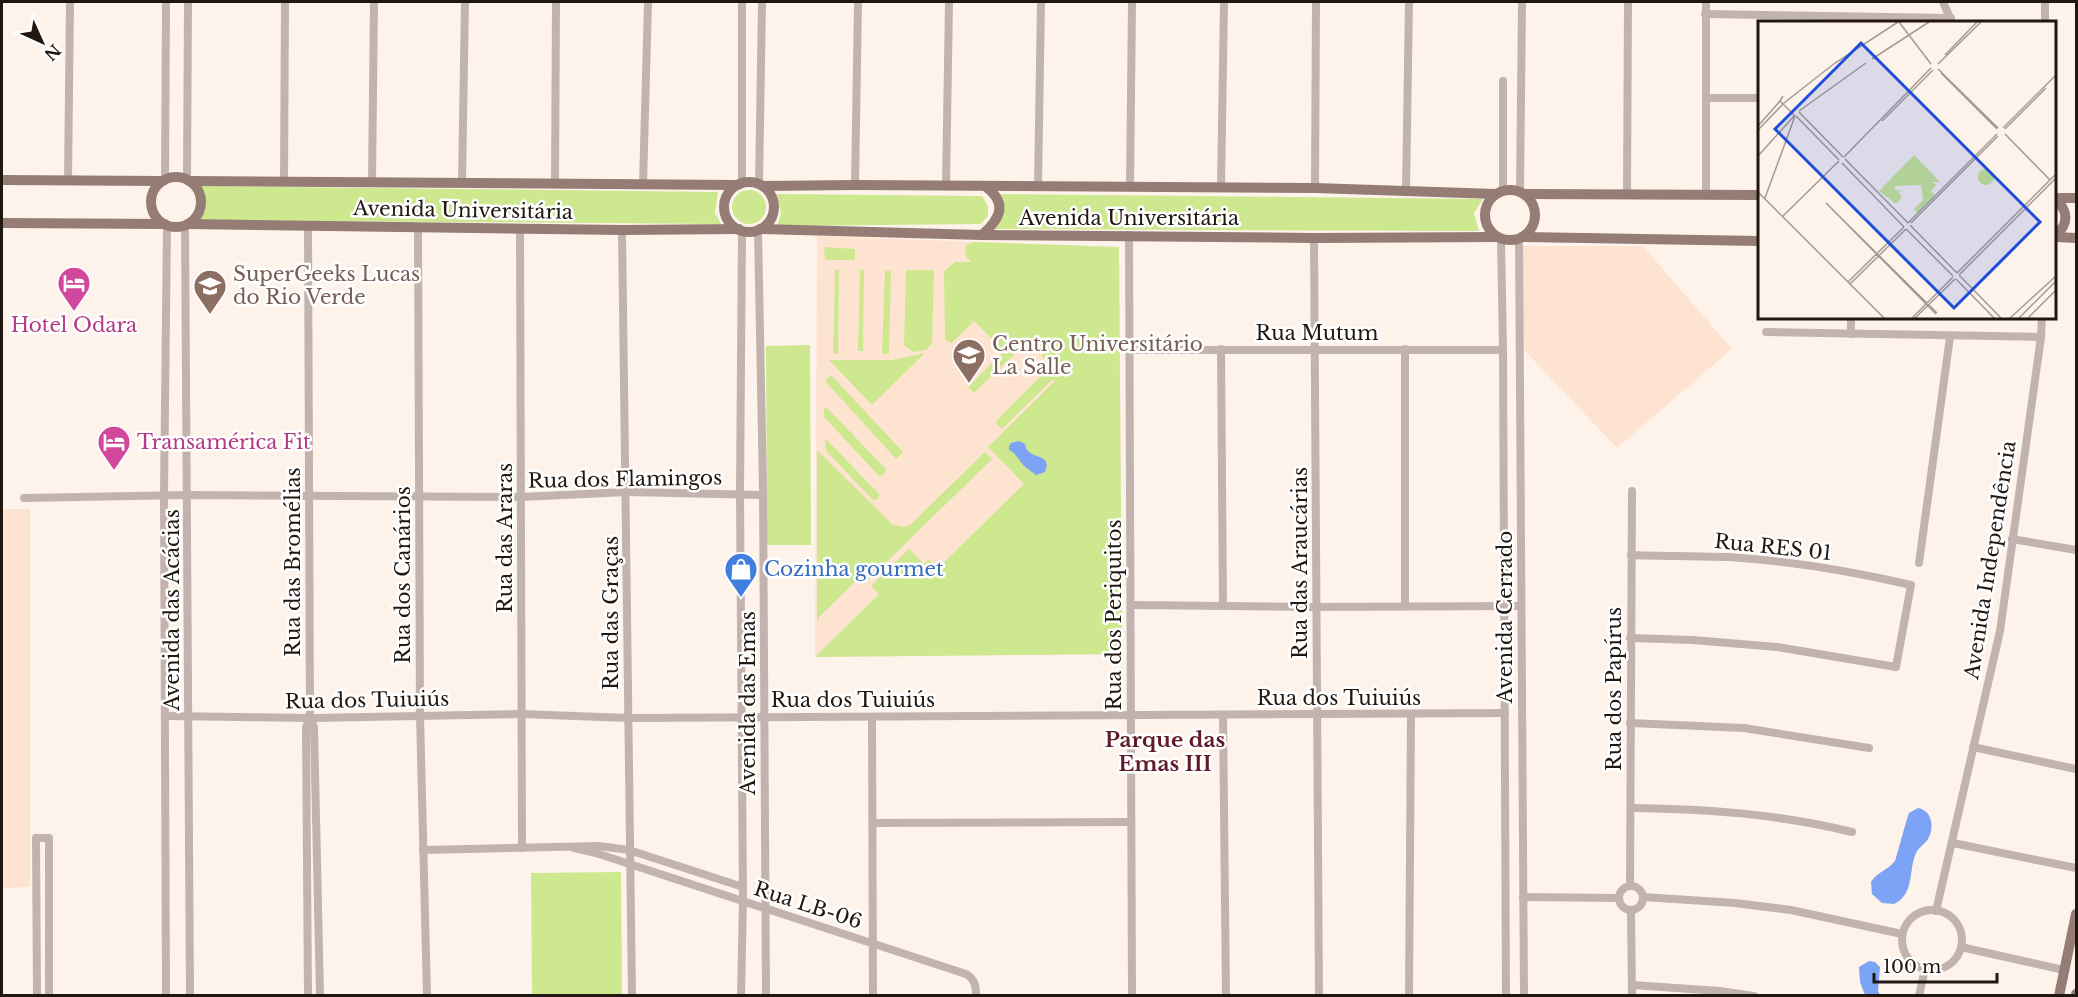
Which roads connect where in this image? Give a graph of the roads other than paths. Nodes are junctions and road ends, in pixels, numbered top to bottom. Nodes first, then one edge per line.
1 (70, 2) edge
2 (166, 2) edge
3 (188, 2) edge
4 (285, 2) edge
5 (374, 2) edge
6 (465, 2) edge
7 (556, 2) edge
8 (648, 2) edge
9 (742, 2) edge
10 (762, 2) edge
11 (858, 2) edge
12 (949, 2) edge
13 (1041, 2) edge
14 (1132, 2) edge
15 (1224, 2) edge
16 (1316, 2) edge
17 (1409, 2) edge
18 (1522, 2) edge
19 (1628, 2) edge
20 (1706, 2) edge
21 (1943, 2) edge
22 (2045, 2) edge
23 (1705, 14) junction
24 (1952, 20) edge
25 (2045, 21) edge
26 (1503, 81) dead end
27 (1706, 98) junction
28 (1758, 98) edge
29 (2, 180) edge
30 (68, 180) junction
31 (188, 180) junction
32 (164, 181) junction
33 (284, 182) junction
34 (372, 182) junction
35 (462, 183) junction
36 (555, 184) junction
37 (740, 184) junction
38 (643, 185) junction
39 (761, 185) junction
40 (855, 185) junction
41 (946, 185) junction
42 (985, 186) junction
43 (1038, 186) junction
44 (1130, 187) junction
45 (1221, 187) junction
46 (1315, 188) junction
47 (1406, 190) junction
48 (1500, 193) junction
49 (1522, 193) junction
50 (1627, 193) junction
51 (1706, 194) junction
52 (1758, 195) edge
53 (2076, 198) edge
54 (2057, 199) edge
55 (2057, 201) edge
56 (2, 223) edge
57 (166, 224) junction
58 (186, 224) junction
59 (309, 225) junction
60 (418, 227) junction
61 (520, 229) junction
62 (622, 230) junction
63 (740, 230) junction
64 (759, 230) junction
65 (2057, 234) edge
66 (982, 235) junction
67 (1129, 235) junction
68 (2057, 236) edge
69 (1521, 237) junction
70 (1314, 238) junction
71 (1500, 238) junction
72 (2076, 238) edge
73 (1758, 241) edge
74 (1851, 320) edge
75 (2042, 320) edge
76 (1766, 332) dead end
77 (1851, 334) junction
78 (1950, 337) junction
79 (2041, 337) junction
80 (1221, 349) junction
81 (1316, 349) junction
82 (1405, 349) junction
83 (1130, 350) junction
84 (1503, 350) junction
85 (1632, 491) dead end
86 (627, 492) junction
87 (189, 495) junction
88 (740, 495) junction
89 (763, 495) junction
90 (164, 496) junction
91 (309, 496) junction
92 (418, 497) junction
93 (521, 497) junction
94 (24, 498) dead end
95 (2012, 539) junction
96 (2076, 550) edge
97 (1631, 555) junction
98 (1919, 563) dead end
99 (1131, 604) junction
100 (1223, 605) junction
101 (1405, 606) junction
102 (1505, 606) junction
103 (1521, 606) junction
104 (1315, 607) junction
105 (1630, 638) junction
106 (1505, 713) junction
107 (522, 714) junction
108 (1130, 714) junction
109 (1317, 714) junction
110 (1411, 714) junction
111 (420, 715) junction
112 (1223, 715) junction
113 (165, 716) junction
114 (189, 716) junction
115 (741, 717) junction
116 (765, 717) junction
117 (872, 717) junction
118 (310, 718) junction
119 (628, 718) junction
120 (1630, 723) junction
121 (1973, 747) junction
122 (1869, 748) dead end
123 (2076, 769) edge
124 (1632, 808) junction
125 (1131, 822) junction
126 (873, 823) junction
127 (1852, 832) dead end
128 (1953, 843) junction
129 (522, 848) junction
130 (574, 848) junction
131 (423, 850) junction
132 (629, 850) junction
133 (629, 865) junction
134 (2076, 868) edge
135 (1630, 885) junction
136 (743, 887) junction
137 (1523, 897) junction
138 (1643, 897) junction
139 (1619, 898) junction
140 (743, 900) junction
141 (765, 909) junction
142 (1631, 910) junction
143 (1936, 911) junction
144 (2076, 914) edge
145 (1902, 934) junction
146 (872, 943) junction
147 (1960, 947) junction
148 (1925, 969) junction
149 (2064, 970) junction
150 (1632, 985) junction
151 (37, 996) edge
152 (49, 996) edge
153 (166, 996) edge
154 (190, 996) edge
155 (308, 996) edge
156 (320, 996) edge
157 (427, 996) edge
158 (632, 996) edge
159 (741, 996) edge
160 (766, 996) edge
161 (873, 996) edge
162 (976, 996) edge
163 (1132, 996) edge
164 (1226, 996) edge
165 (1319, 996) edge
166 (1409, 996) edge
167 (1506, 996) edge
168 (1524, 996) edge
169 (1632, 996) edge
170 (1754, 996) edge
171 (1919, 996) edge
172 (2058, 996) edge

1 - 30 street
2 - 32 street
3 - 31 street
4 - 33 street
5 - 34 street
6 - 35 street
7 - 36 street
8 - 38 street
9 - 37 street
10 - 39 street
11 - 40 street
12 - 41 street
13 - 43 street
14 - 44 street
15 - 45 street
16 - 46 street
17 - 47 street
18 - 49 street
19 - 50 street
20 - 23 street
21 - 24 street
22 - 25 street
23 - 24 street
23 - 27 street
26 - 48 street
27 - 28 street
27 - 51 street
29 - 30 main road
30 - 32 main road
31 - 32 main road
31 - 33 main road, Avenida Universitária
31 - 58 main road
32 - 57 main road
33 - 34 main road, Avenida Universitária
34 - 35 main road, Avenida Universitária
35 - 36 main road, Avenida Universitária
36 - 38 main road, Avenida Universitária
37 - 38 main road, Avenida Universitária
37 - 39 main road
37 - 63 main road
39 - 40 main road, Avenida Universitária
39 - 64 main road
40 - 41 main road, Avenida Universitária
41 - 42 main road, Avenida Universitária
42 - 43 main road, Avenida Universitária
42 - 66 main road
43 - 44 main road, Avenida Universitária
44 - 45 main road, Avenida Universitária
45 - 46 main road, Avenida Universitária
46 - 47 main road, Avenida Universitária
47 - 48 main road, Avenida Universitária
48 - 49 main road
48 - 71 main road
49 - 50 main road
49 - 69 main road
50 - 51 main road
51 - 52 main road
53 - 54 main road
55 - 65 main road
56 - 57 main road
57 - 58 main road
57 - 90 street, Avenida das Acácias
58 - 59 main road, Avenida Universitária
58 - 87 street, Avenida das Acácias
59 - 60 main road, Avenida Universitária
59 - 91 street, Rua das Bromélias
60 - 61 main road, Avenida Universitária
60 - 92 street, Rua dos Canários
61 - 62 main road, Avenida Universitária
61 - 93 street, Rua das Araras
62 - 63 main road, Avenida Universitária
62 - 86 street, Rua das Graças
63 - 64 main road
63 - 88 street, Avenida das Emas
64 - 66 main road, Avenida Universitária
64 - 89 street, Avenida das Emas
66 - 67 main road, Avenida Universitária
67 - 70 main road, Avenida Universitária
67 - 83 street, Rua dos Periquitos
68 - 72 main road
69 - 71 main road
69 - 73 main road
69 - 103 street, Avenida Cerrado
70 - 71 main road, Avenida Universitária
70 - 81 street, Rua das Araucárias
71 - 84 street, Avenida Cerrado
74 - 77 street
75 - 79 street, Avenida Independência
76 - 77 street
77 - 78 street
78 - 79 street
78 - 98 street
79 - 95 street, Avenida Independência
80 - 81 street, Rua Mutum
80 - 83 street, Rua Mutum
80 - 100 street
81 - 82 street, Rua Mutum
81 - 104 street, Rua das Araucárias
82 - 84 street, Rua Mutum
82 - 101 street
83 - 99 street, Rua dos Periquitos
84 - 102 street, Avenida Cerrado
85 - 97 street, Rua dos Papírus
86 - 88 street, Rua dos Flamingos
86 - 93 street, Rua dos Flamingos
86 - 119 street, Rua das Graças
87 - 90 street, Rua dos Flamingos
87 - 91 street, Rua dos Flamingos
87 - 114 street, Avenida das Acácias
88 - 89 street, Rua dos Flamingos
88 - 115 street, Avenida das Emas
89 - 116 street, Avenida das Emas
90 - 94 street, Rua dos Flamingos
90 - 113 street, Avenida das Acácias
91 - 92 street, Rua dos Flamingos
91 - 118 street, Rua das Bromélias
92 - 93 street, Rua dos Flamingos
92 - 111 street, Rua dos Canários
93 - 107 street, Rua das Araras
95 - 96 street
95 - 121 street, Avenida Independência
97 - 105 street, Rua dos Papírus
97 - 105 street, Rua RES 01
99 - 100 street
99 - 108 street, Rua dos Periquitos
100 - 104 street
101 - 102 street
101 - 104 street
102 - 103 street
102 - 106 street, Avenida Cerrado
103 - 137 street, Avenida Cerrado
104 - 109 street, Rua das Araucárias
105 - 120 street, Rua dos Papírus
106 - 110 street, Rua dos Tuiuiús
106 - 167 street, Avenida Cerrado
107 - 111 street, Rua dos Tuiuiús
107 - 119 street, Rua dos Tuiuiús
107 - 129 street, Rua das Araras
108 - 112 street, Rua dos Tuiuiús
108 - 117 street, Rua dos Tuiuiús
108 - 125 street, Rua dos Periquitos
109 - 110 street, Rua dos Tuiuiús
109 - 112 street, Rua dos Tuiuiús
109 - 165 street, Rua das Araucárias
110 - 166 street
111 - 118 street, Rua dos Tuiuiús
111 - 131 street, Rua dos Canários
112 - 164 street
113 - 114 street, Rua dos Tuiuiús
113 - 153 street, Avenida das Acácias
114 - 118 street, Rua dos Tuiuiús
114 - 154 street, Avenida das Acácias
115 - 116 street, Rua dos Tuiuiús
115 - 119 street, Rua dos Tuiuiús
115 - 136 street, Avenida das Emas
116 - 117 street, Rua dos Tuiuiús
116 - 141 street, Avenida das Emas
117 - 126 street
118 - 155 street, Rua das Bromélias
118 - 156 street, Rua das Bromélias
119 - 132 street, Rua das Graças
120 - 122 street
120 - 124 street, Rua dos Papírus
121 - 123 street
121 - 128 street, Avenida Independência
124 - 127 street
124 - 135 street, Rua dos Papírus
125 - 126 street
125 - 163 street, Rua dos Periquitos
126 - 146 street
128 - 134 street
128 - 143 street, Avenida Independência
129 - 130 street
129 - 131 street
130 - 132 street, Rua LB-06
130 - 133 street, Rua LB-06
131 - 157 street, Rua dos Canários
132 - 133 street, Rua das Graças
132 - 136 street, Rua LB-06
133 - 140 street, Rua LB-06
133 - 158 street, Rua das Graças
135 - 138 street
135 - 139 street
136 - 140 street, Avenida das Emas
137 - 139 street
137 - 168 street, Avenida Cerrado
138 - 142 street
138 - 145 street
139 - 142 street
140 - 141 street, Rua LB-06
140 - 159 street, Avenida das Emas
141 - 146 street, Rua LB-06
141 - 160 street, Avenida das Emas
142 - 150 street
143 - 145 street
143 - 147 street
144 - 149 main road
145 - 148 street
146 - 161 street
146 - 162 street, Rua LB-06
147 - 148 street
147 - 149 street
148 - 171 street
149 - 172 main road
150 - 169 street
150 - 170 street
151 - 152 street

